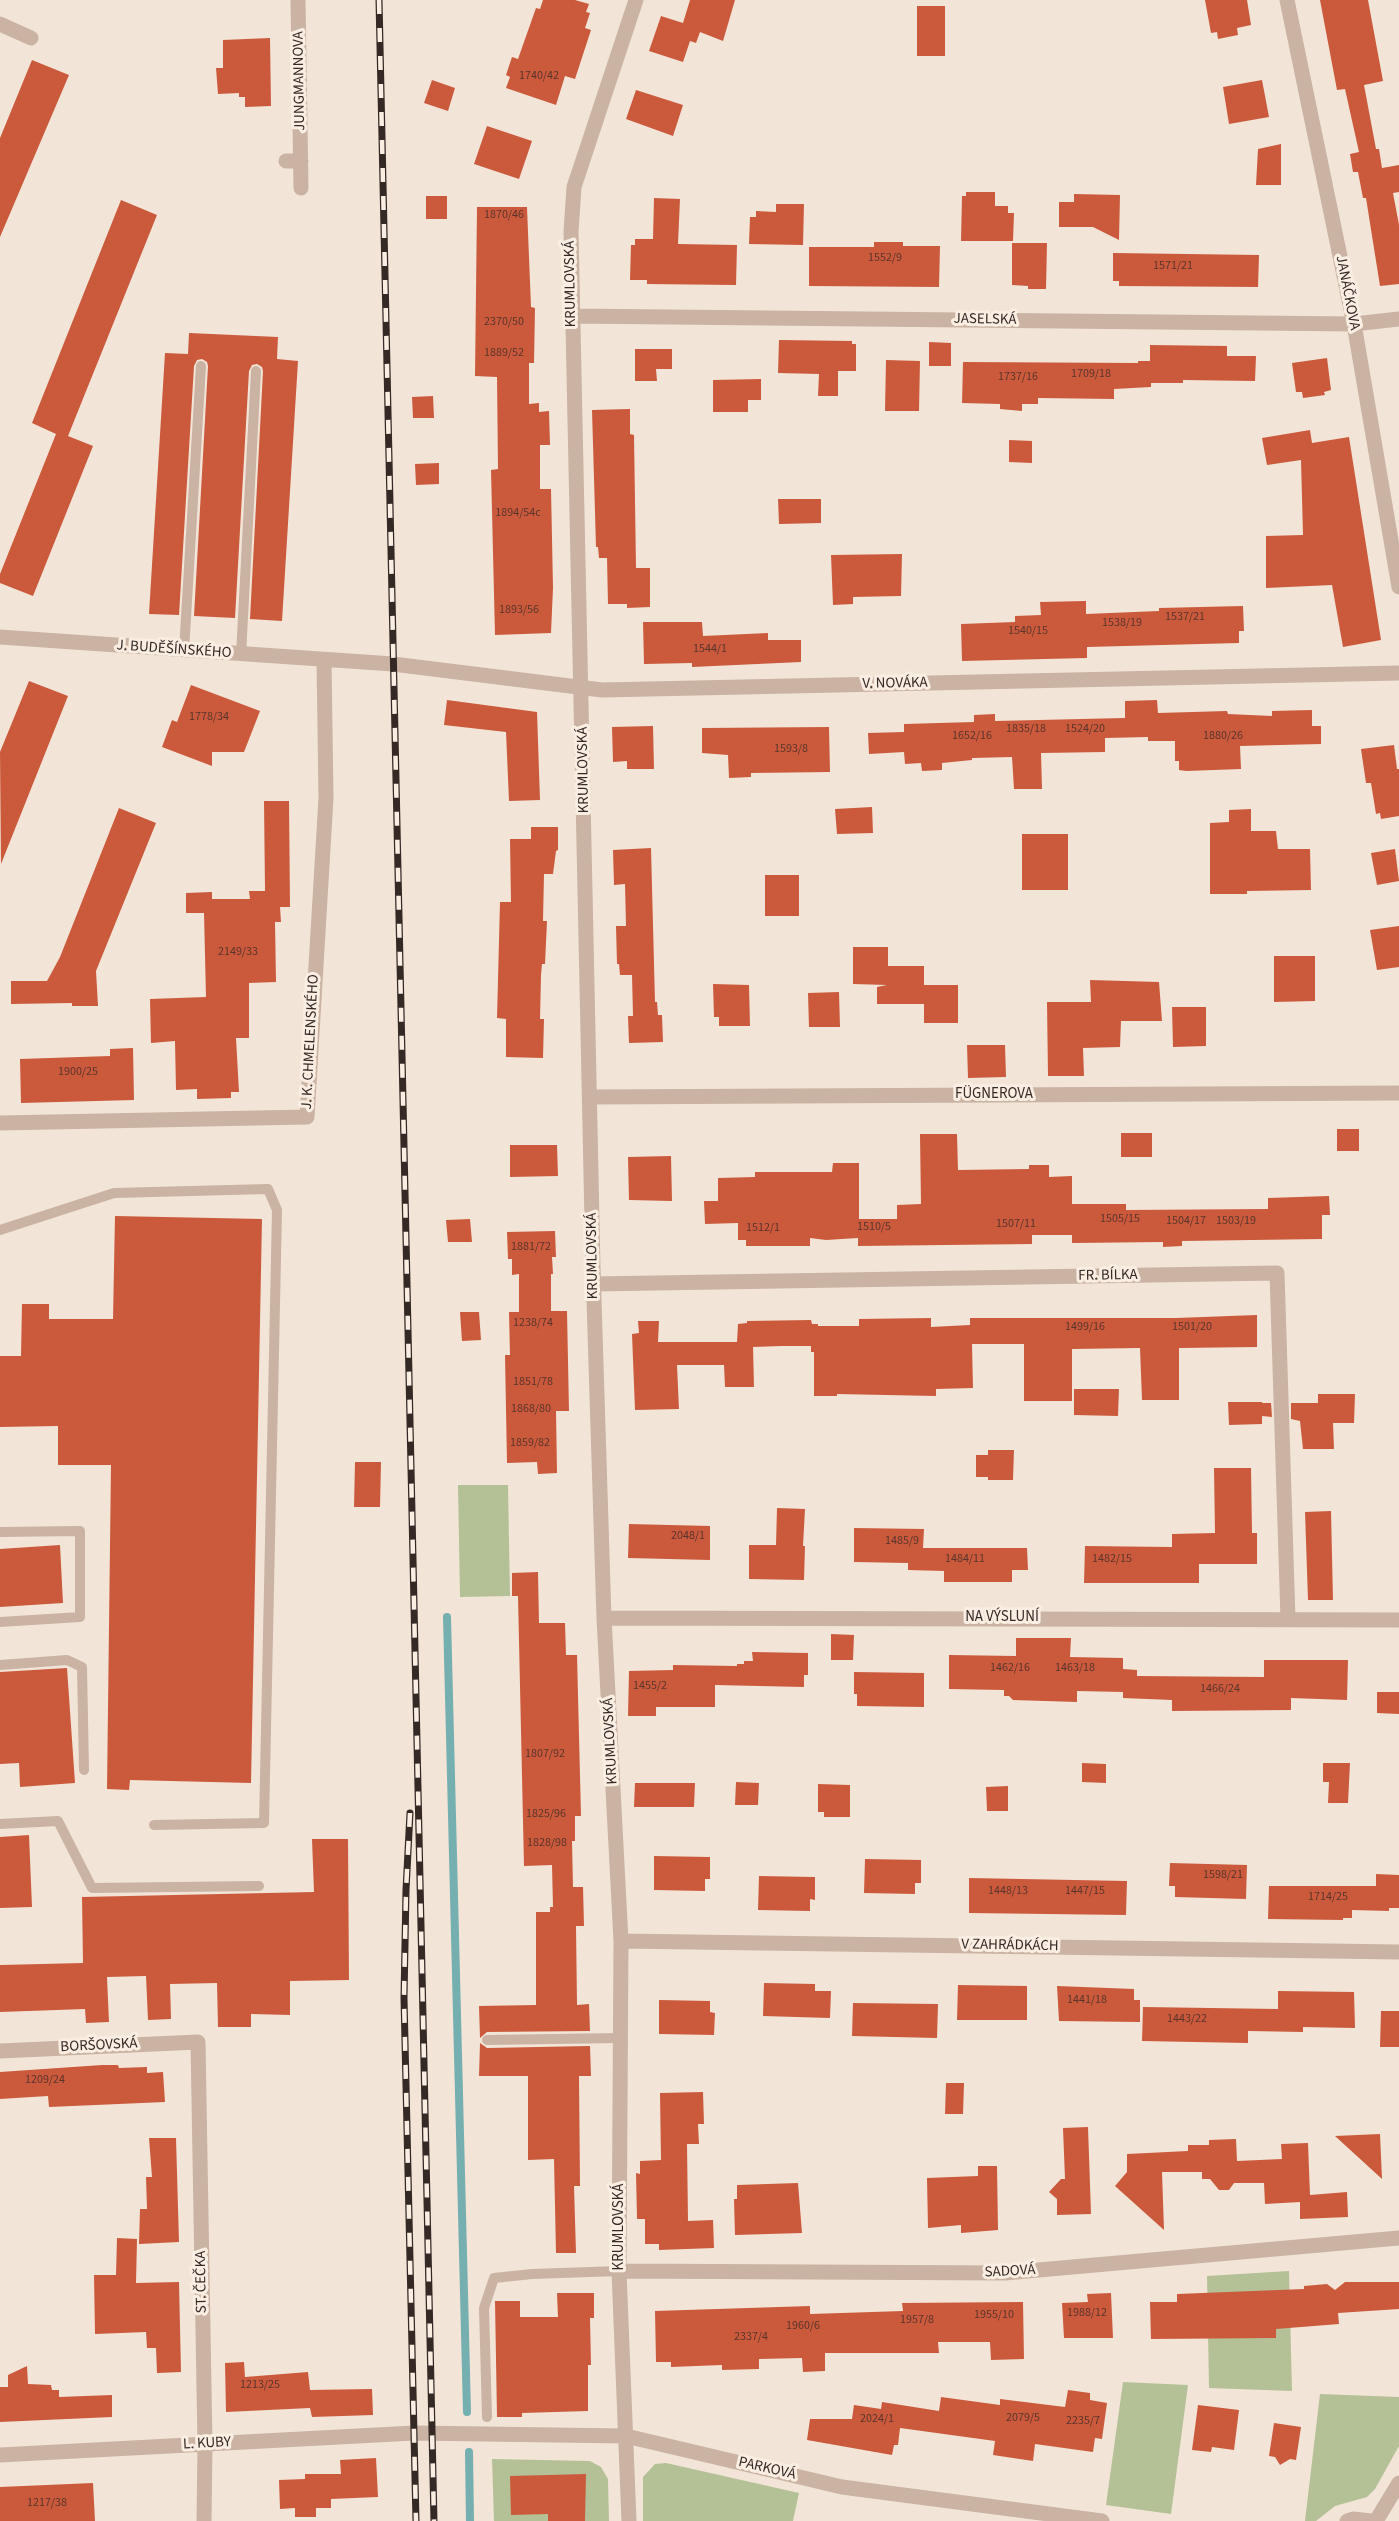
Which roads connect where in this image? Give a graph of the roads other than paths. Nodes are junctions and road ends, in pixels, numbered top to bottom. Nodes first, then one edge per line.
1 (298, 0) edge
2 (636, 0) edge
3 (1287, 0) edge
4 (0, 24) edge
5 (31, 38) dead end
6 (301, 188) dead end
7 (572, 316) junction
8 (1399, 319) edge
9 (1354, 324) junction
10 (201, 366) dead end
11 (256, 371) dead end
12 (1399, 587) edge
13 (0, 637) edge
14 (184, 651) junction
15 (241, 655) junction
16 (324, 660) junction
17 (393, 664) joint
18 (1399, 673) edge
19 (582, 689) junction
20 (1399, 1093) edge
21 (590, 1097) junction
22 (0, 1124) edge
23 (0, 1230) edge
24 (593, 1284) junction
25 (0, 1532) edge
26 (604, 1618) junction
27 (1288, 1619) junction
28 (1399, 1620) edge
29 (0, 1622) edge
30 (0, 1665) edge
31 (84, 1770) dead end
32 (0, 1824) edge
33 (154, 1825) dead end
34 (259, 1886) dead end
35 (621, 1941) junction
36 (1399, 1952) edge
37 (620, 2038) junction
38 (487, 2040) dead end
39 (198, 2042) joint
40 (0, 2051) edge
41 (1399, 2238) edge
42 (619, 2271) junction
43 (487, 2417) dead end
44 (432, 2433) joint
45 (627, 2436) junction
46 (205, 2445) junction
47 (0, 2455) edge
48 (1399, 2483) edge
49 (204, 2521) edge
50 (629, 2521) edge
51 (1102, 2521) edge
52 (1347, 2521) edge
53 (1371, 2521) edge
54 (1376, 2521) edge

1 - 6 street, JUNGMANNOVA
2 - 7 street, KRUMLOVSKÁ
3 - 9 street, JANÁČKOVA
4 - 5 street
7 - 9 street, JASELSKÁ
7 - 19 street, KRUMLOVSKÁ
8 - 9 street, JASELSKÁ
9 - 12 street, JANÁČKOVA
10 - 14 lane
11 - 15 lane
13 - 14 street, J. BUDĚŠÍNSKÉHO
14 - 15 street, J. BUDĚŠÍNSKÉHO
15 - 16 street, J. BUDĚŠÍNSKÉHO
16 - 17 street, J. BUDĚŠÍNSKÉHO
16 - 22 street, J. K. CHMELENSKÉHO
17 - 19 street, V. NOVÁKA
18 - 19 street, V. NOVÁKA
19 - 21 street, KRUMLOVSKÁ
20 - 21 street, FÜGNEROVA
21 - 24 street, KRUMLOVSKÁ
23 - 33 lane
24 - 26 street, KRUMLOVSKÁ
24 - 27 street, FR. BÍLKA
25 - 29 lane
26 - 27 street, NA VÝSLUNÍ
26 - 35 street, KRUMLOVSKÁ
27 - 28 street, NA VÝSLUNÍ
30 - 31 lane
32 - 34 lane
35 - 36 street, V ZAHRÁDKÁCH
35 - 37 street, KRUMLOVSKÁ
37 - 38 lane
37 - 42 street, KRUMLOVSKÁ
39 - 40 street, BORŠOVSKÁ
39 - 46 street, ST. ČEČKA
41 - 42 street, SADOVÁ
42 - 43 lane
42 - 45 street, KRUMLOVSKÁ
44 - 45 street, PARKOVÁ
44 - 46 street, L. KUBY
45 - 50 street, KRUMLOVSKÁ
45 - 51 street, PARKOVÁ
46 - 47 street, L. KUBY
46 - 49 street, ST. ČEČKA
48 - 54 street
52 - 53 street

